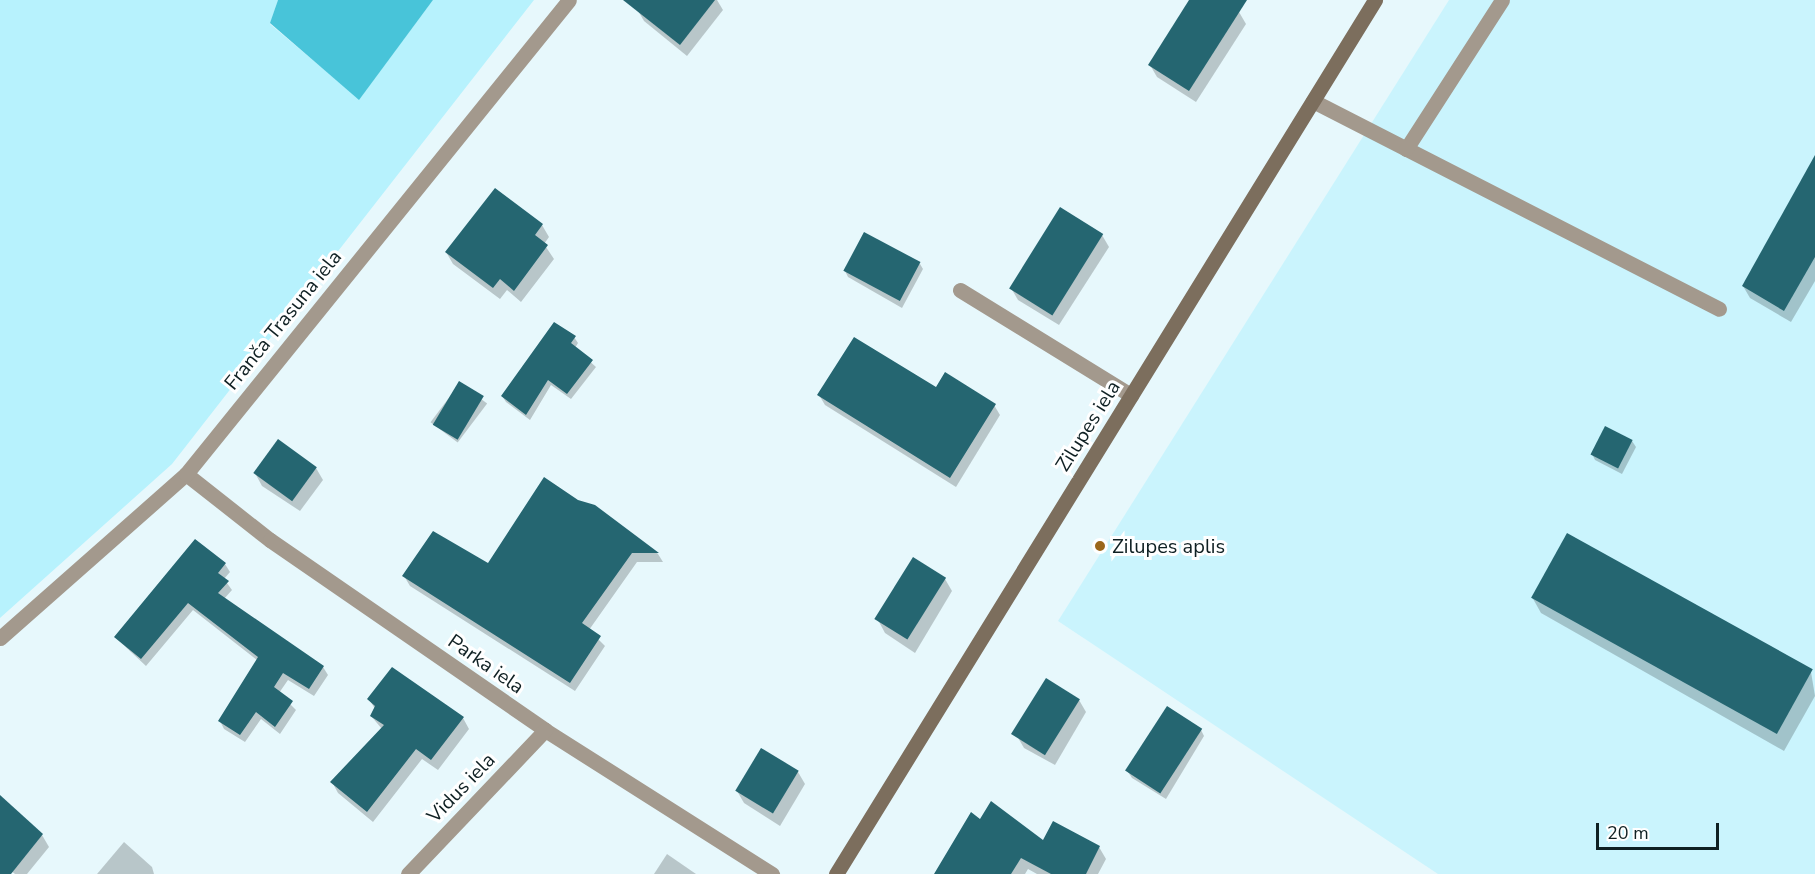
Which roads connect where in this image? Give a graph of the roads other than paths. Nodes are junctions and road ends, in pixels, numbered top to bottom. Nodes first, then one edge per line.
1 (569, 0) edge
2 (1375, 0) edge
3 (1502, 0) edge
4 (1312, 101) junction
5 (1406, 149) junction
6 (960, 290) dead end
7 (1719, 309) dead end
8 (1131, 395) junction
9 (186, 474) junction
10 (0, 638) edge
11 (545, 730) junction
12 (408, 874) edge
13 (772, 874) edge
14 (836, 874) edge

1 - 9 street, Franča Trasuna iela
2 - 4 main road, Zilupes iela
3 - 5 street
4 - 5 street
4 - 8 main road, Zilupes iela
5 - 7 street
6 - 8 street
8 - 14 main road, Zilupes iela
9 - 10 street, Franča Trasuna iela
9 - 11 street, Parka iela
11 - 12 street, Vidus iela
11 - 13 street, Parka iela

